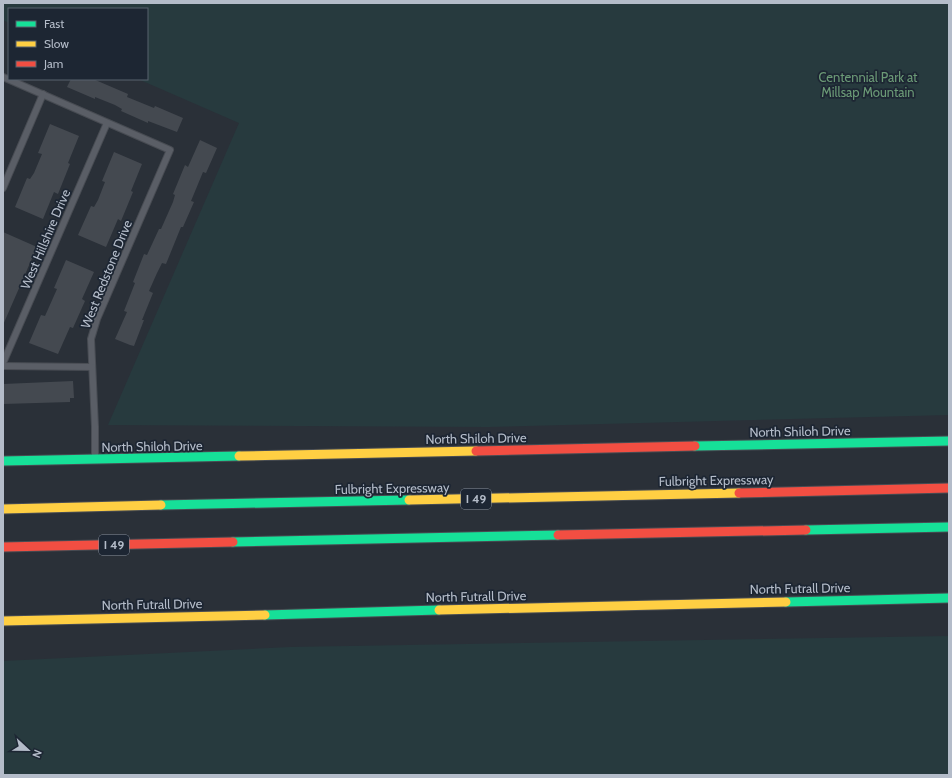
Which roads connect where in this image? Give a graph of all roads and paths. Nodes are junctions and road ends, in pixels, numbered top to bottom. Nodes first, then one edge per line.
1 (10, 80) edge
2 (44, 94) junction
3 (107, 123) junction
4 (3, 188) edge
5 (3, 363) edge
6 (3, 366) edge
7 (92, 367) junction
8 (949, 441) edge
9 (95, 460) junction
10 (3, 461) edge
11 (949, 488) edge
12 (3, 510) edge
13 (949, 527) edge
14 (3, 547) edge
15 (949, 598) edge
16 (3, 621) edge

1 - 2 lane
2 - 3 lane
2 - 4 lane
3 - 5 lane, West Hillshire Drive
3 - 7 lane, West Redstone Drive
6 - 7 lane
7 - 9 lane, West Redstone Drive
8 - 9 main road, North Shiloh Drive
9 - 10 main road, North Shiloh Drive
11 - 12 main road, Fulbright Expressway / I 49
13 - 14 main road, I 49
15 - 16 main road, North Futrall Drive

